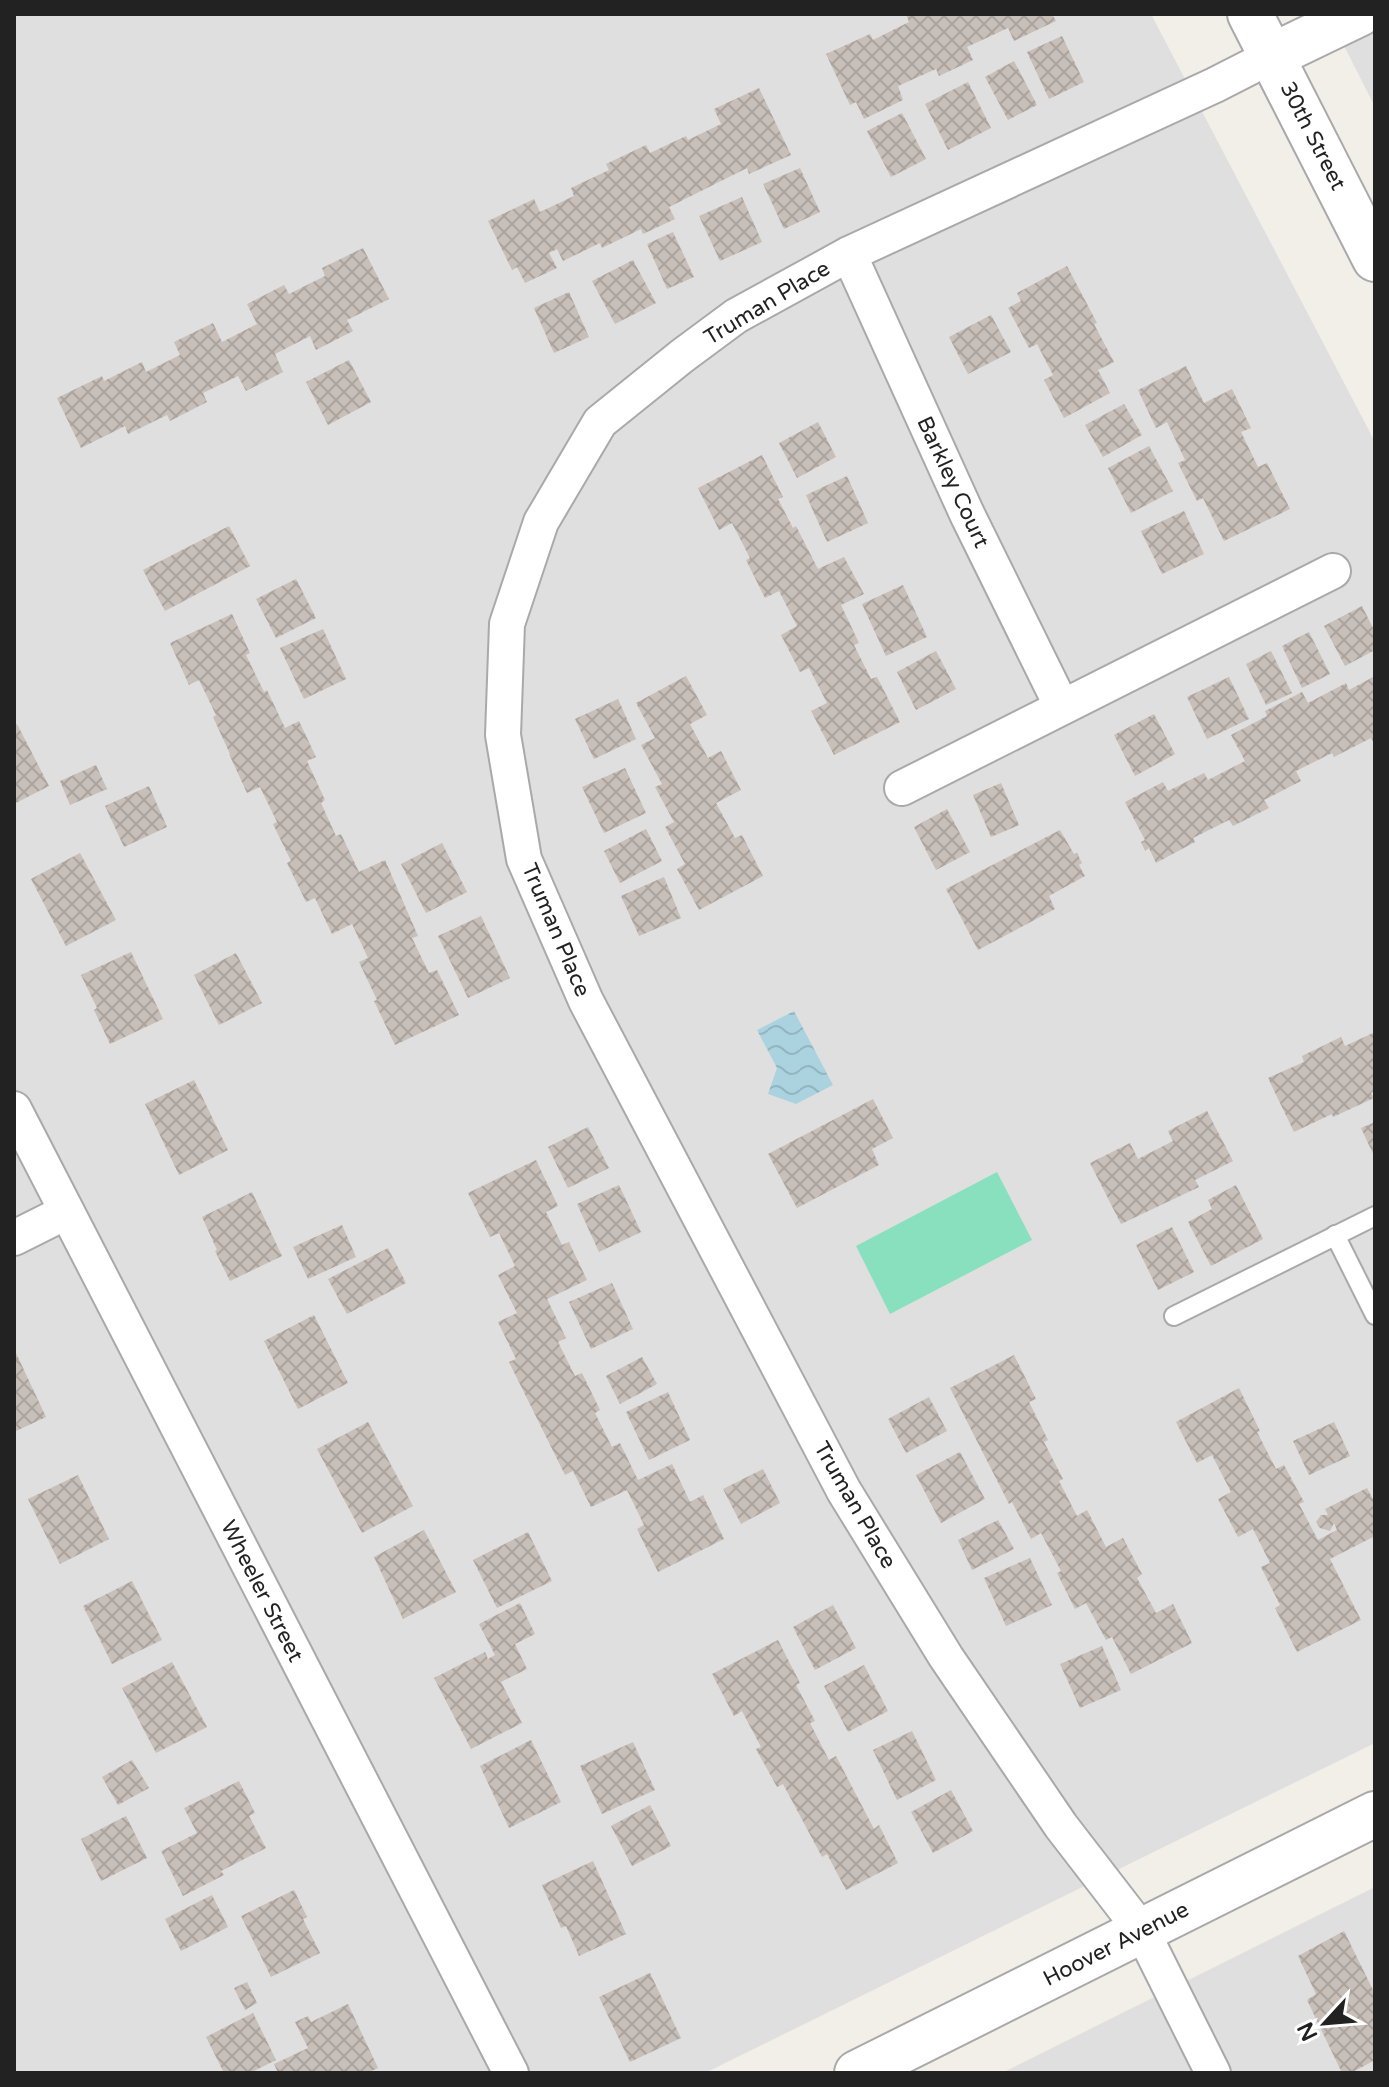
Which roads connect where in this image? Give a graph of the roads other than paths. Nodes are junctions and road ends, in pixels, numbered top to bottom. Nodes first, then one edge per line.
1 (1250, 14) edge
2 (1359, 14) edge
3 (1272, 56) junction
4 (849, 254) junction
5 (1375, 259) edge
6 (1333, 571) dead end
7 (1062, 707) junction
8 (902, 788) dead end
9 (14, 1109) edge
10 (66, 1212) junction
11 (1375, 1216) edge
12 (1335, 1235) junction
13 (14, 1238) edge
14 (1375, 1315) edge
15 (1174, 1316) dead end
16 (1375, 1814) edge
17 (1142, 1931) junction
18 (511, 2073) edge
19 (857, 2073) edge
20 (1213, 2073) edge

1 - 3 street, 30th Street
2 - 3 street
3 - 4 street, Truman Place
3 - 5 street, 30th Street
4 - 7 street, Barkley Court
4 - 17 street, Truman Place
6 - 7 street
7 - 8 street
9 - 10 street, Wheeler Street
10 - 13 street
10 - 18 street, Wheeler Street
11 - 12 lane
12 - 14 lane
12 - 15 lane
16 - 17 street, Hoover Avenue
17 - 19 street, Hoover Avenue
17 - 20 street, Truman Place

